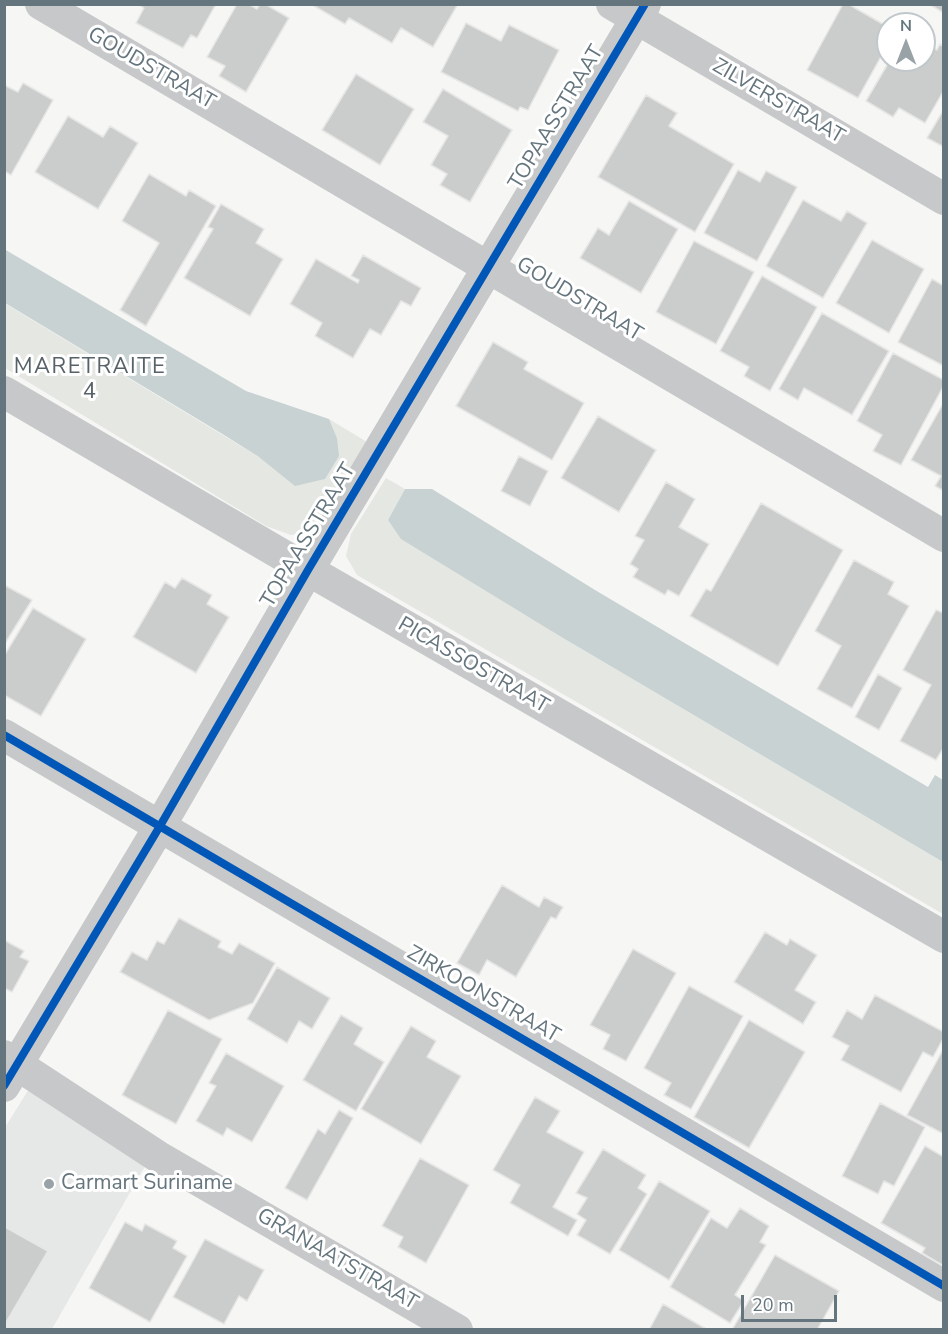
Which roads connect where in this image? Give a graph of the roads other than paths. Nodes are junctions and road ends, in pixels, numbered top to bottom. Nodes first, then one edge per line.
1 (42, 4) edge
2 (631, 9) edge
3 (944, 199) edge
4 (489, 268) junction
5 (4, 392) edge
6 (944, 536) edge
7 (308, 570) junction
8 (4, 735) edge
9 (160, 826) junction
10 (944, 937) edge
11 (9, 1069) edge
12 (944, 1286) edge
13 (457, 1329) edge

1 - 4 street, GOUDSTRAAT
2 - 3 street, ZILVERSTRAAT
2 - 4 street, TOPAASSTRAAT
4 - 6 street, GOUDSTRAAT
4 - 7 street, TOPAASSTRAAT
5 - 7 street, PICASSOSTRAAT
7 - 9 street, TOPAASSTRAAT
7 - 10 street, PICASSOSTRAAT
8 - 9 street, ZIRKOONSTRAAT
9 - 11 street, TOPAASSTRAAT
9 - 12 street, ZIRKOONSTRAAT
11 - 13 street, GRANAATSTRAAT

